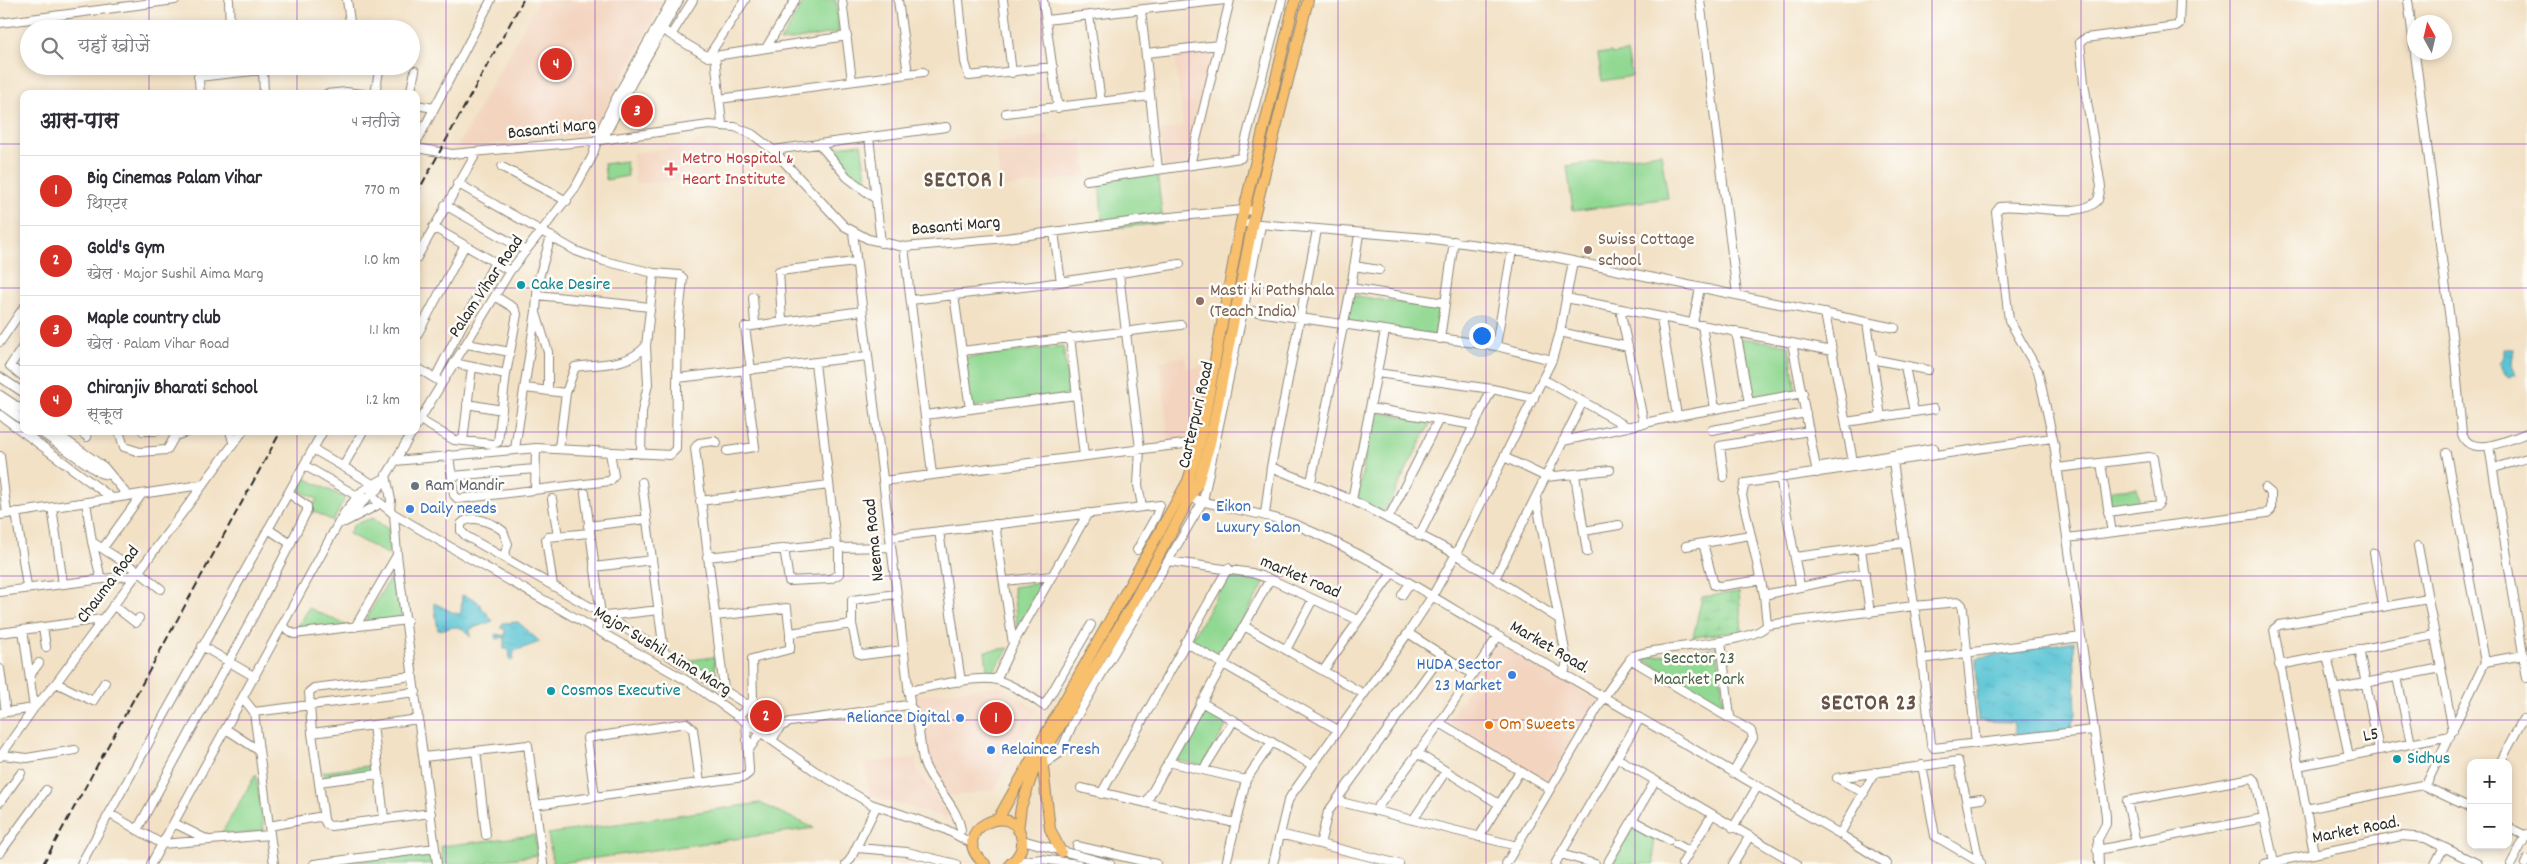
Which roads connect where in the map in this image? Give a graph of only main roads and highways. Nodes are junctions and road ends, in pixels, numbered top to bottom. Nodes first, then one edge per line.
1 (1295, 0) edge
2 (1308, 0) edge
3 (1185, 496) junction
4 (1041, 761) junction
5 (998, 819) junction
6 (1020, 835) junction
7 (974, 848) junction
8 (1061, 852) road end
9 (1012, 863) edge
10 (972, 864) edge
11 (986, 864) edge

1 - 3 main road, Carterpuri Road
2 - 3 main road, Carterpuri Road
3 - 4 main road, Carterpuri Road
3 - 5 main road, Carterpuri Road
4 - 6 main road, Carterpuri Road
4 - 8 main road
5 - 6 main road
5 - 7 main road
6 - 9 main road, Carterpuri Road
7 - 10 main road
7 - 11 main road

